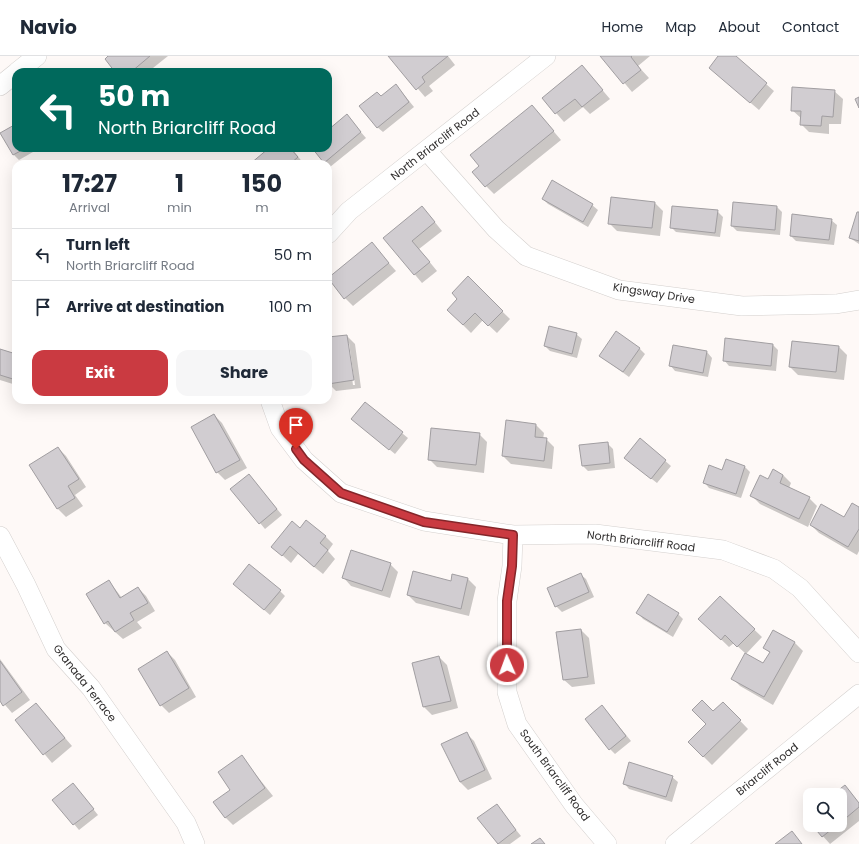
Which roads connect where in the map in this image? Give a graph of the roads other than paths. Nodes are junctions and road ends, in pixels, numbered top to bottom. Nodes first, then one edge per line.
1 (37, 56) edge
2 (546, 56) edge
3 (23, 68) edge
4 (12, 77) edge
5 (0, 86) edge
6 (427, 151) junction
7 (332, 230) edge
8 (859, 300) edge
9 (271, 404) edge
10 (513, 535) junction
11 (0, 536) edge
12 (859, 653) edge
13 (859, 694) edge
14 (195, 844) edge
15 (607, 844) edge
16 (675, 844) edge

1 - 3 street
2 - 6 street, North Briarcliff Road
4 - 5 street
6 - 7 street, North Briarcliff Road
6 - 8 street, Kingsway Drive
9 - 10 street, North Briarcliff Road
10 - 12 street, North Briarcliff Road
10 - 15 street, South Briarcliff Road
11 - 14 street, Granada Terrace
13 - 16 street, Briarcliff Road

